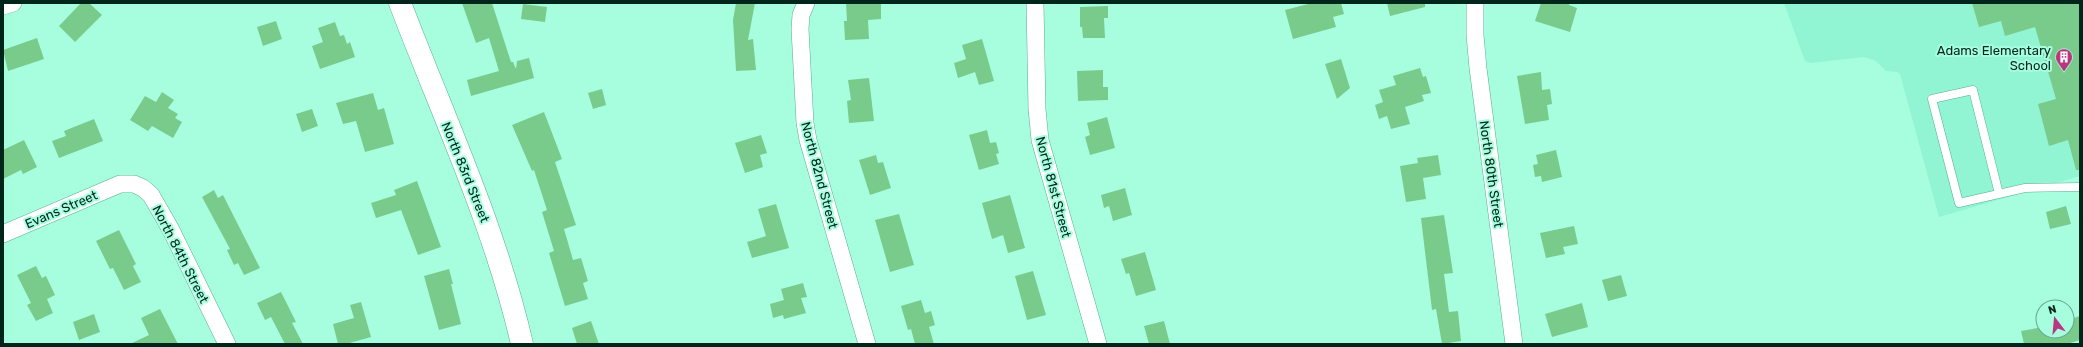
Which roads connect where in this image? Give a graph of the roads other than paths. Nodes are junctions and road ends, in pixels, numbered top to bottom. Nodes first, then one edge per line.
1 (400, 3) edge
2 (806, 3) edge
3 (1035, 3) edge
4 (1475, 3) edge
5 (120, 184) joint
6 (2080, 186) edge
7 (1999, 194) junction
8 (3, 234) edge
9 (518, 343) edge
10 (227, 344) edge
11 (867, 344) edge
12 (1098, 344) edge
13 (1514, 344) edge

1 - 9 street, North 83rd Street
2 - 11 street, North 82nd Street
3 - 12 street, North 81st Street
4 - 13 street, North 80th Street
5 - 8 street, Evans Street
5 - 10 street, North 84th Street
6 - 7 lane
7 - 7 lane

